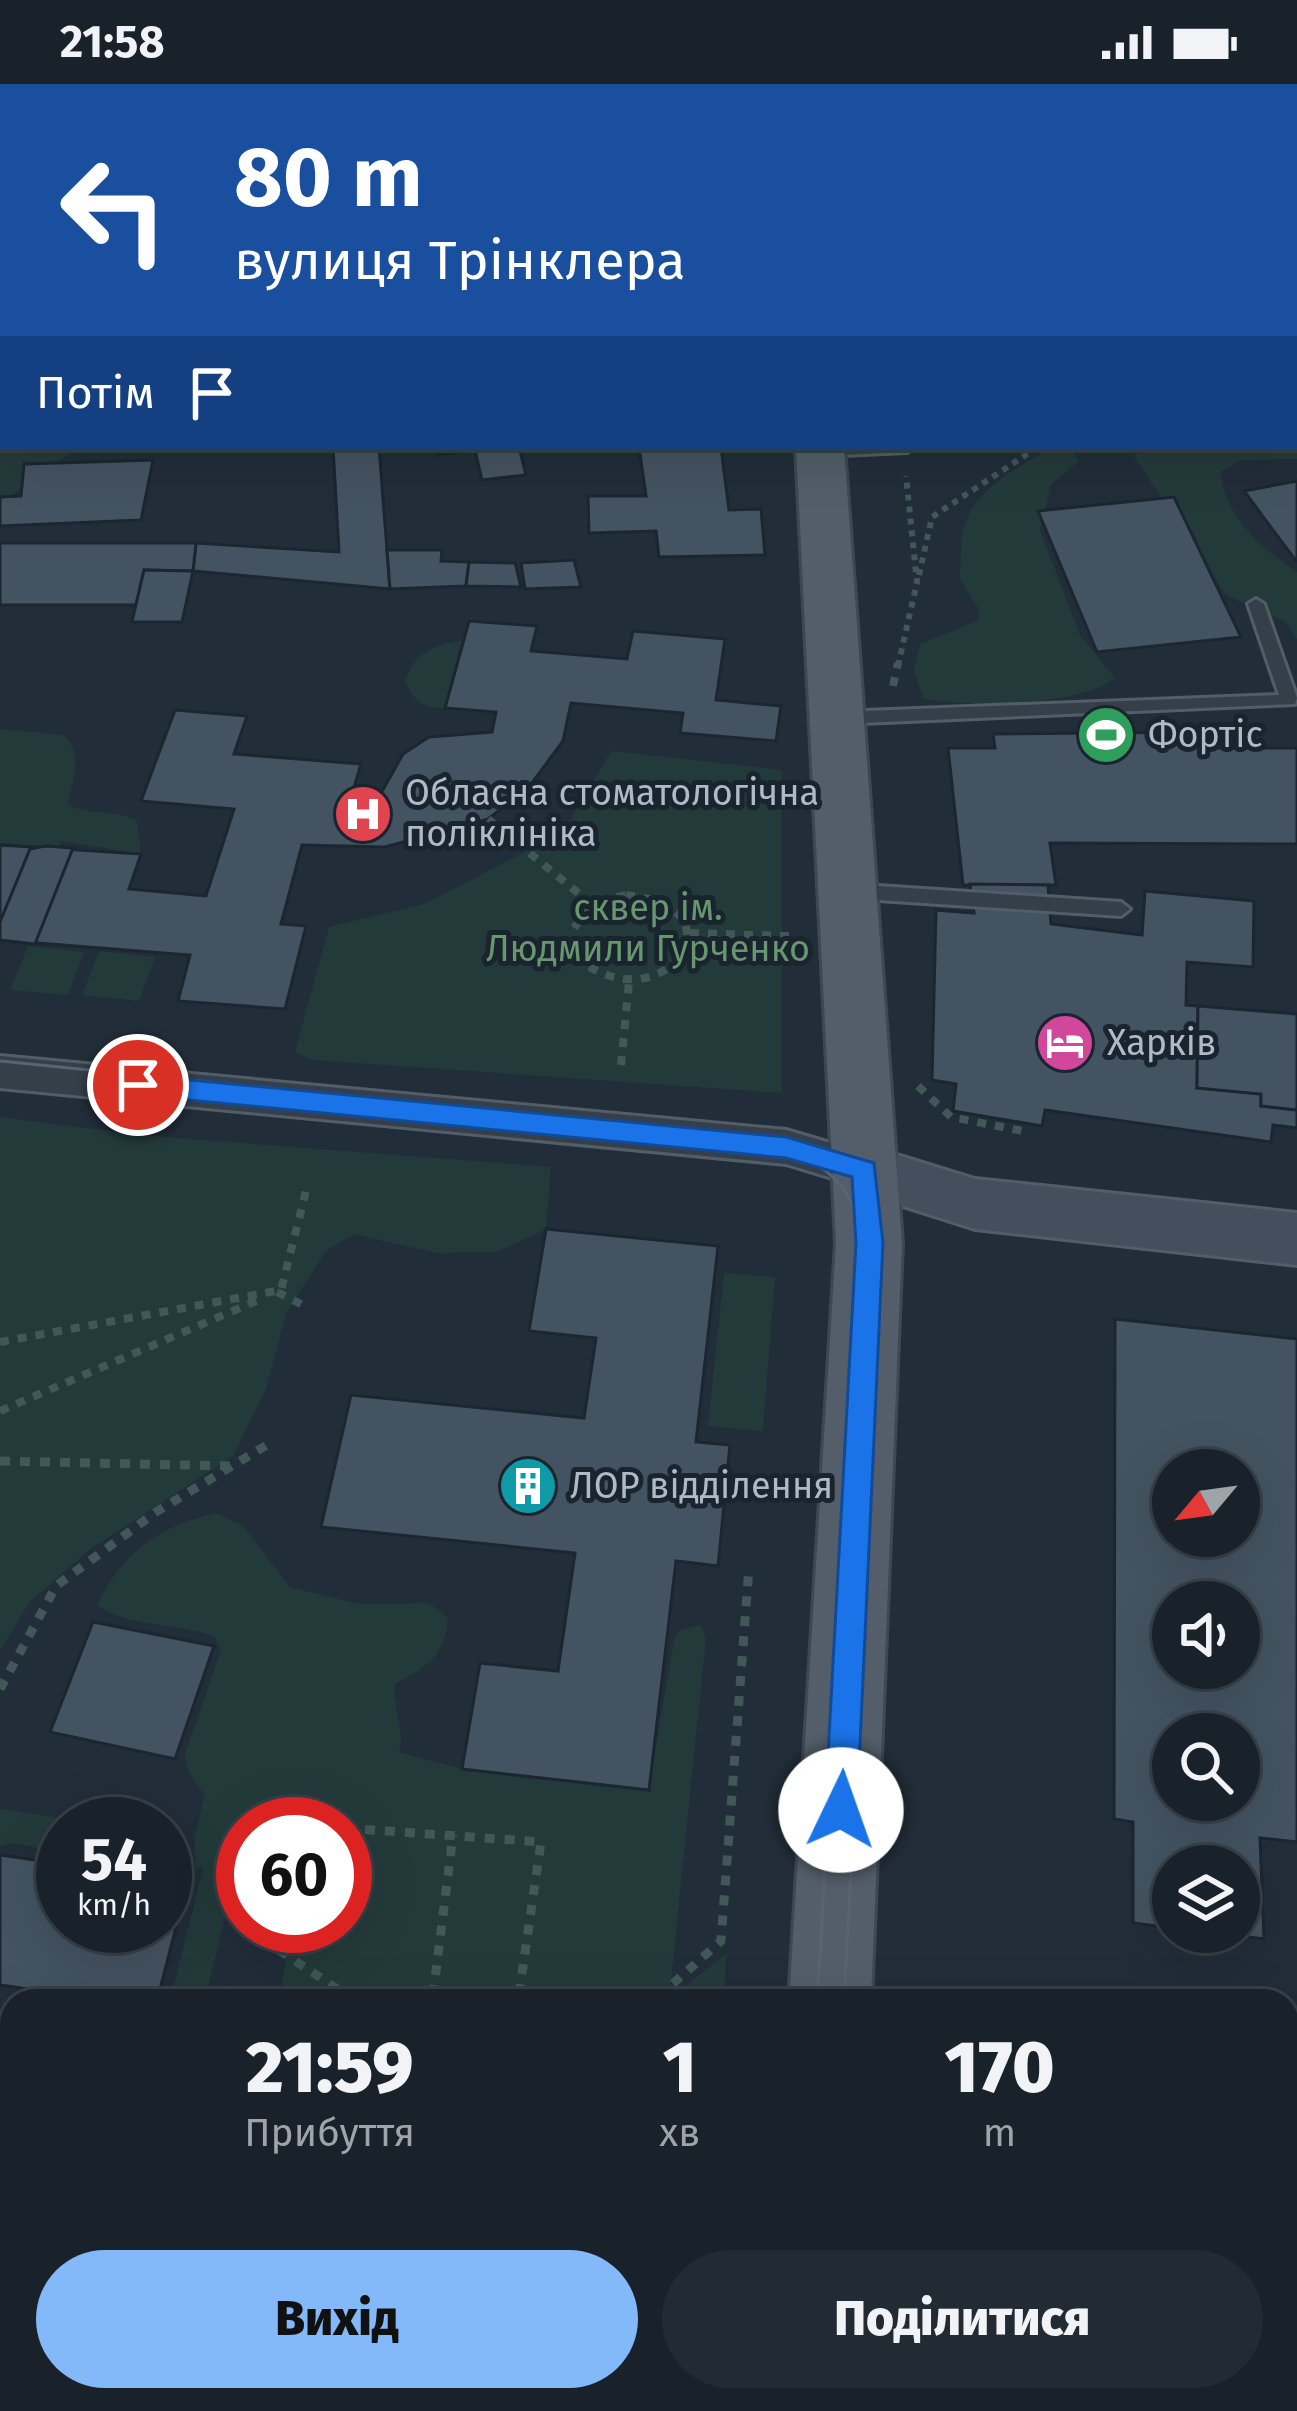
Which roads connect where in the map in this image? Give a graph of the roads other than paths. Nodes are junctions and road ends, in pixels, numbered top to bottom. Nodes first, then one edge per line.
1 (820, 450) edge
2 (1256, 604) dead end
3 (862, 718) junction
4 (848, 891) junction
5 (1121, 909) dead end
6 (0, 1072) edge
7 (865, 1170) junction
8 (1297, 1239) edge
9 (831, 1989) edge

1 - 3 main road
2 - 3 lane
3 - 4 main road
4 - 5 lane
4 - 7 main road
6 - 7 street
7 - 8 street
7 - 9 main road

